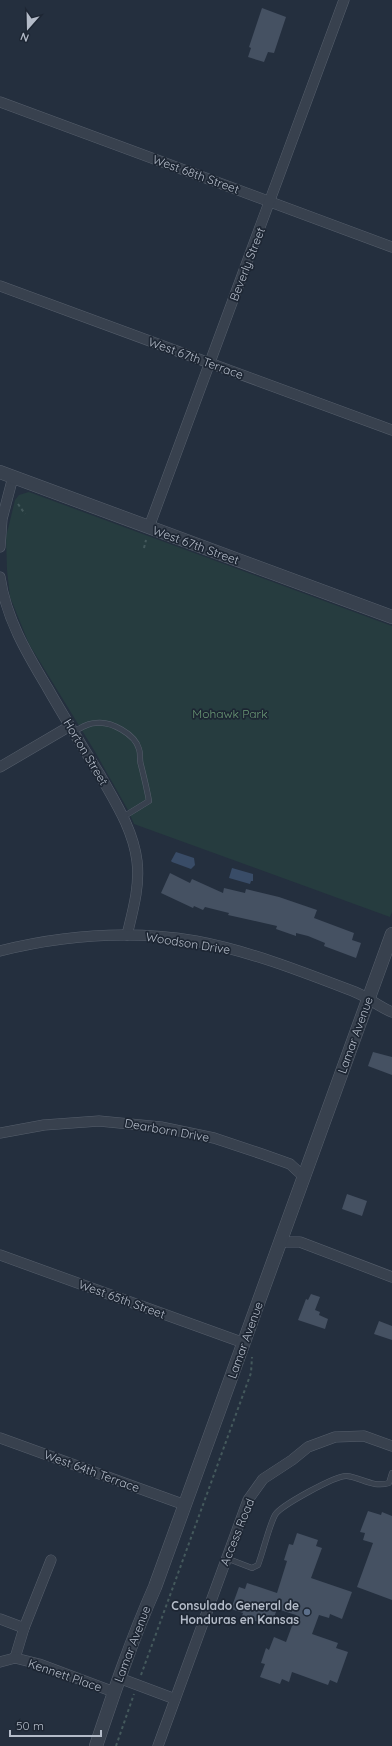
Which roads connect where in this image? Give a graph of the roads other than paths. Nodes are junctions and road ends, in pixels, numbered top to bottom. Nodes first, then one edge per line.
1 (344, 0) edge
2 (0, 102) edge
3 (270, 202) junction
4 (392, 247) edge
5 (0, 286) edge
6 (210, 364) junction
7 (392, 430) edge
8 (0, 472) edge
9 (13, 477) junction
10 (0, 505) edge
11 (148, 531) junction
12 (0, 547) edge
13 (0, 577) edge
14 (392, 617) edge
15 (72, 729) junction
16 (0, 767) edge
17 (123, 817) junction
18 (392, 934) edge
19 (127, 935) junction
20 (0, 951) edge
21 (368, 1000) junction
22 (392, 1012) edge
23 (0, 1133) edge
24 (303, 1176) junction
25 (280, 1242) junction
26 (0, 1255) edge
27 (392, 1277) edge
28 (244, 1343) junction
29 (0, 1438) edge
30 (392, 1446) edge
31 (392, 1473) edge
32 (184, 1505) junction
33 (226, 1558) junction
34 (51, 1560) dead end
35 (0, 1619) edge
36 (24, 1628) junction
37 (15, 1658) junction
38 (0, 1662) edge
39 (119, 1678) junction
40 (114, 1692) junction
41 (175, 1699) junction
42 (96, 1746) edge
43 (158, 1746) edge

1 - 3 street, Beverly Street
2 - 3 street, West 68th Street
3 - 4 street, West 68th Street
3 - 6 street, Beverly Street
5 - 6 street, West 67th Terrace
6 - 7 street, West 67th Terrace
6 - 11 street, Beverly Street
8 - 9 street, West 67th Street
9 - 10 street
9 - 11 street, West 67th Street
9 - 12 street
11 - 14 street, West 67th Street
13 - 15 street, Horton Street
15 - 16 street
15 - 17 street, Horton Street
15 - 17 lane
17 - 19 street, Horton Street
18 - 21 street, Lamar Avenue
19 - 20 street, Woodson Drive
19 - 21 street, Woodson Drive
21 - 22 street, Woodson Drive
21 - 24 street, Lamar Avenue
23 - 24 street, Dearborn Drive
24 - 25 street, Lamar Avenue
25 - 27 street
25 - 28 street, Lamar Avenue
26 - 28 street, West 65th Street
28 - 32 street, Lamar Avenue
29 - 32 street, West 64th Terrace
30 - 33 street, Access Road
31 - 33 lane
32 - 39 street, Lamar Avenue
33 - 41 street, Access Road
34 - 36 street, Kennett Place
35 - 36 street
36 - 37 street, Kennett Place
37 - 38 street, Kennett Place
37 - 40 street, Kennett Place
39 - 40 street, Lamar Avenue
39 - 41 street
40 - 42 street, Lamar Avenue
41 - 43 street, Access Road

